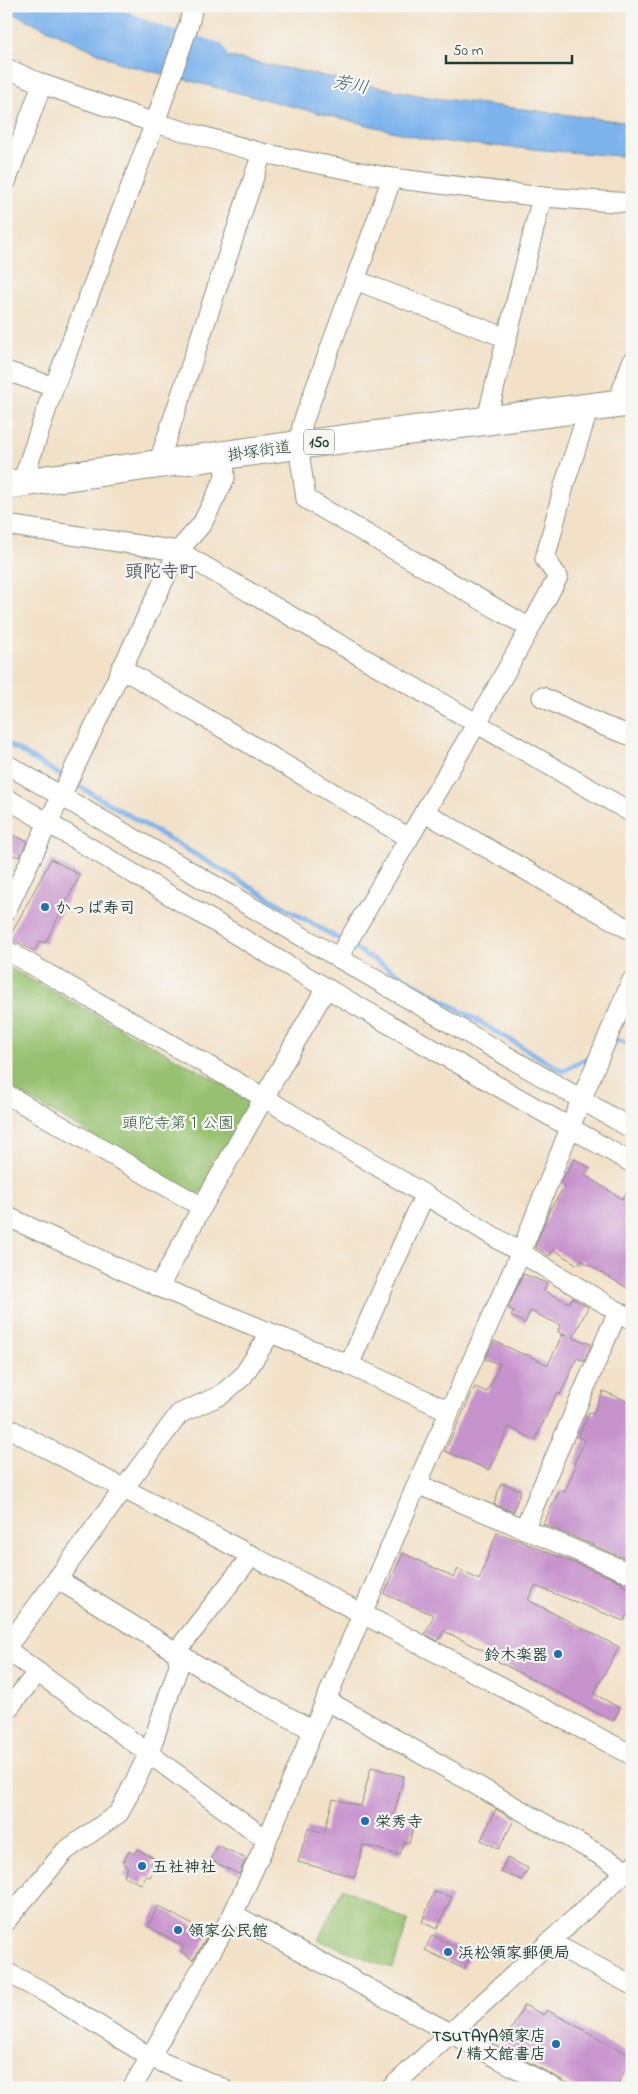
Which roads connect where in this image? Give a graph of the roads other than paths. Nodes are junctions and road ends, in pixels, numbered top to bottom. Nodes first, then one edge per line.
1 (191, 15) edge
2 (6, 68) edge
3 (42, 84) junction
4 (158, 114) junction
5 (262, 153) junction
6 (392, 178) junction
7 (6, 182) edge
8 (542, 197) junction
9 (632, 203) edge
10 (355, 280) junction
11 (507, 338) junction
12 (632, 362) edge
13 (6, 371) edge
14 (54, 387) junction
15 (624, 403) edge
16 (589, 408) junction
17 (486, 422) junction
18 (298, 445) junction
19 (224, 455) junction
20 (158, 464) junction
21 (11, 489) edge
22 (6, 524) edge
23 (178, 551) junction
24 (530, 628) junction
25 (121, 668) junction
26 (542, 697) dead end
27 (477, 723) junction
28 (632, 736) edge
29 (6, 764) edge
30 (60, 796) junction
31 (6, 798) edge
32 (424, 812) junction
33 (632, 813) edge
34 (49, 821) junction
35 (409, 838) junction
36 (6, 911) edge
37 (632, 931) edge
38 (6, 950) edge
39 (338, 958) junction
40 (632, 980) edge
41 (326, 988) junction
42 (6, 1094) edge
43 (263, 1097) junction
44 (581, 1100) junction
45 (570, 1129) junction
46 (632, 1129) edge
47 (632, 1163) edge
48 (424, 1196) junction
49 (202, 1207) junction
50 (6, 1216) edge
51 (521, 1252) junction
52 (159, 1288) junction
53 (625, 1316) edge
54 (270, 1334) junction
55 (349, 1365) junction
56 (449, 1412) junction
57 (6, 1426) edge
58 (417, 1484) junction
59 (123, 1489) junction
60 (524, 1529) junction
61 (252, 1554) junction
62 (632, 1574) edge
63 (57, 1579) junction
64 (363, 1614) junction
65 (6, 1649) edge
66 (177, 1651) junction
67 (38, 1672) junction
68 (326, 1700) junction
69 (6, 1711) edge
70 (313, 1730) junction
71 (149, 1753) junction
72 (632, 1755) edge
73 (267, 1840) junction
74 (630, 1868) edge
75 (233, 1914) junction
76 (6, 1921) edge
77 (550, 1942) junction
78 (6, 1972) edge
79 (632, 1985) edge
80 (450, 2034) junction
81 (150, 2057) junction
82 (132, 2088) edge
83 (222, 2088) edge
84 (391, 2088) edge
85 (554, 2088) edge

1 - 4 street
2 - 3 street
3 - 4 street
3 - 7 street
4 - 5 street
4 - 14 street
5 - 6 street
5 - 20 street
6 - 8 street
6 - 10 street
8 - 9 street
8 - 11 street
10 - 11 street
10 - 18 street
11 - 17 street
12 - 15 street
13 - 14 street
14 - 21 street
15 - 16 highway, 掛塚街道 / 150
16 - 17 highway, 掛塚街道 / 150
16 - 24 street
17 - 18 highway, 掛塚街道 / 150
18 - 19 highway, 掛塚街道 / 150
18 - 24 street
19 - 20 highway, 掛塚街道 / 150
19 - 23 street
20 - 21 highway, 掛塚街道 / 150
22 - 23 street
23 - 25 street
23 - 27 street
24 - 27 street
25 - 30 street
25 - 35 street
26 - 28 street
27 - 32 street
27 - 33 street
29 - 30 street
30 - 34 street
30 - 39 street
31 - 34 street
32 - 35 street
32 - 37 street
34 - 36 street
34 - 41 street
35 - 39 street
38 - 43 street
39 - 44 street
40 - 44 street
41 - 43 street
41 - 45 street
42 - 49 street
43 - 48 street
43 - 49 street
44 - 45 street
44 - 46 street
45 - 47 street
45 - 51 street
48 - 51 street
48 - 55 street
49 - 52 street
50 - 52 street
51 - 53 street
51 - 56 street
52 - 54 street
53 - 60 street
54 - 55 street
54 - 59 street
55 - 56 street
56 - 58 street
57 - 59 street
58 - 60 street
58 - 64 street
59 - 61 street
59 - 63 street
60 - 62 street
61 - 64 street
61 - 66 street
63 - 65 street
63 - 66 street
64 - 68 street
64 - 72 street
65 - 67 street
66 - 70 street
66 - 71 street
67 - 69 street
67 - 71 street
68 - 70 street
68 - 74 street
70 - 73 street
71 - 73 street
71 - 76 street
73 - 75 street
74 - 77 street
75 - 80 street
75 - 81 street
77 - 79 street
77 - 80 street
78 - 81 street
80 - 84 street
80 - 85 street
81 - 82 street
81 - 83 street

